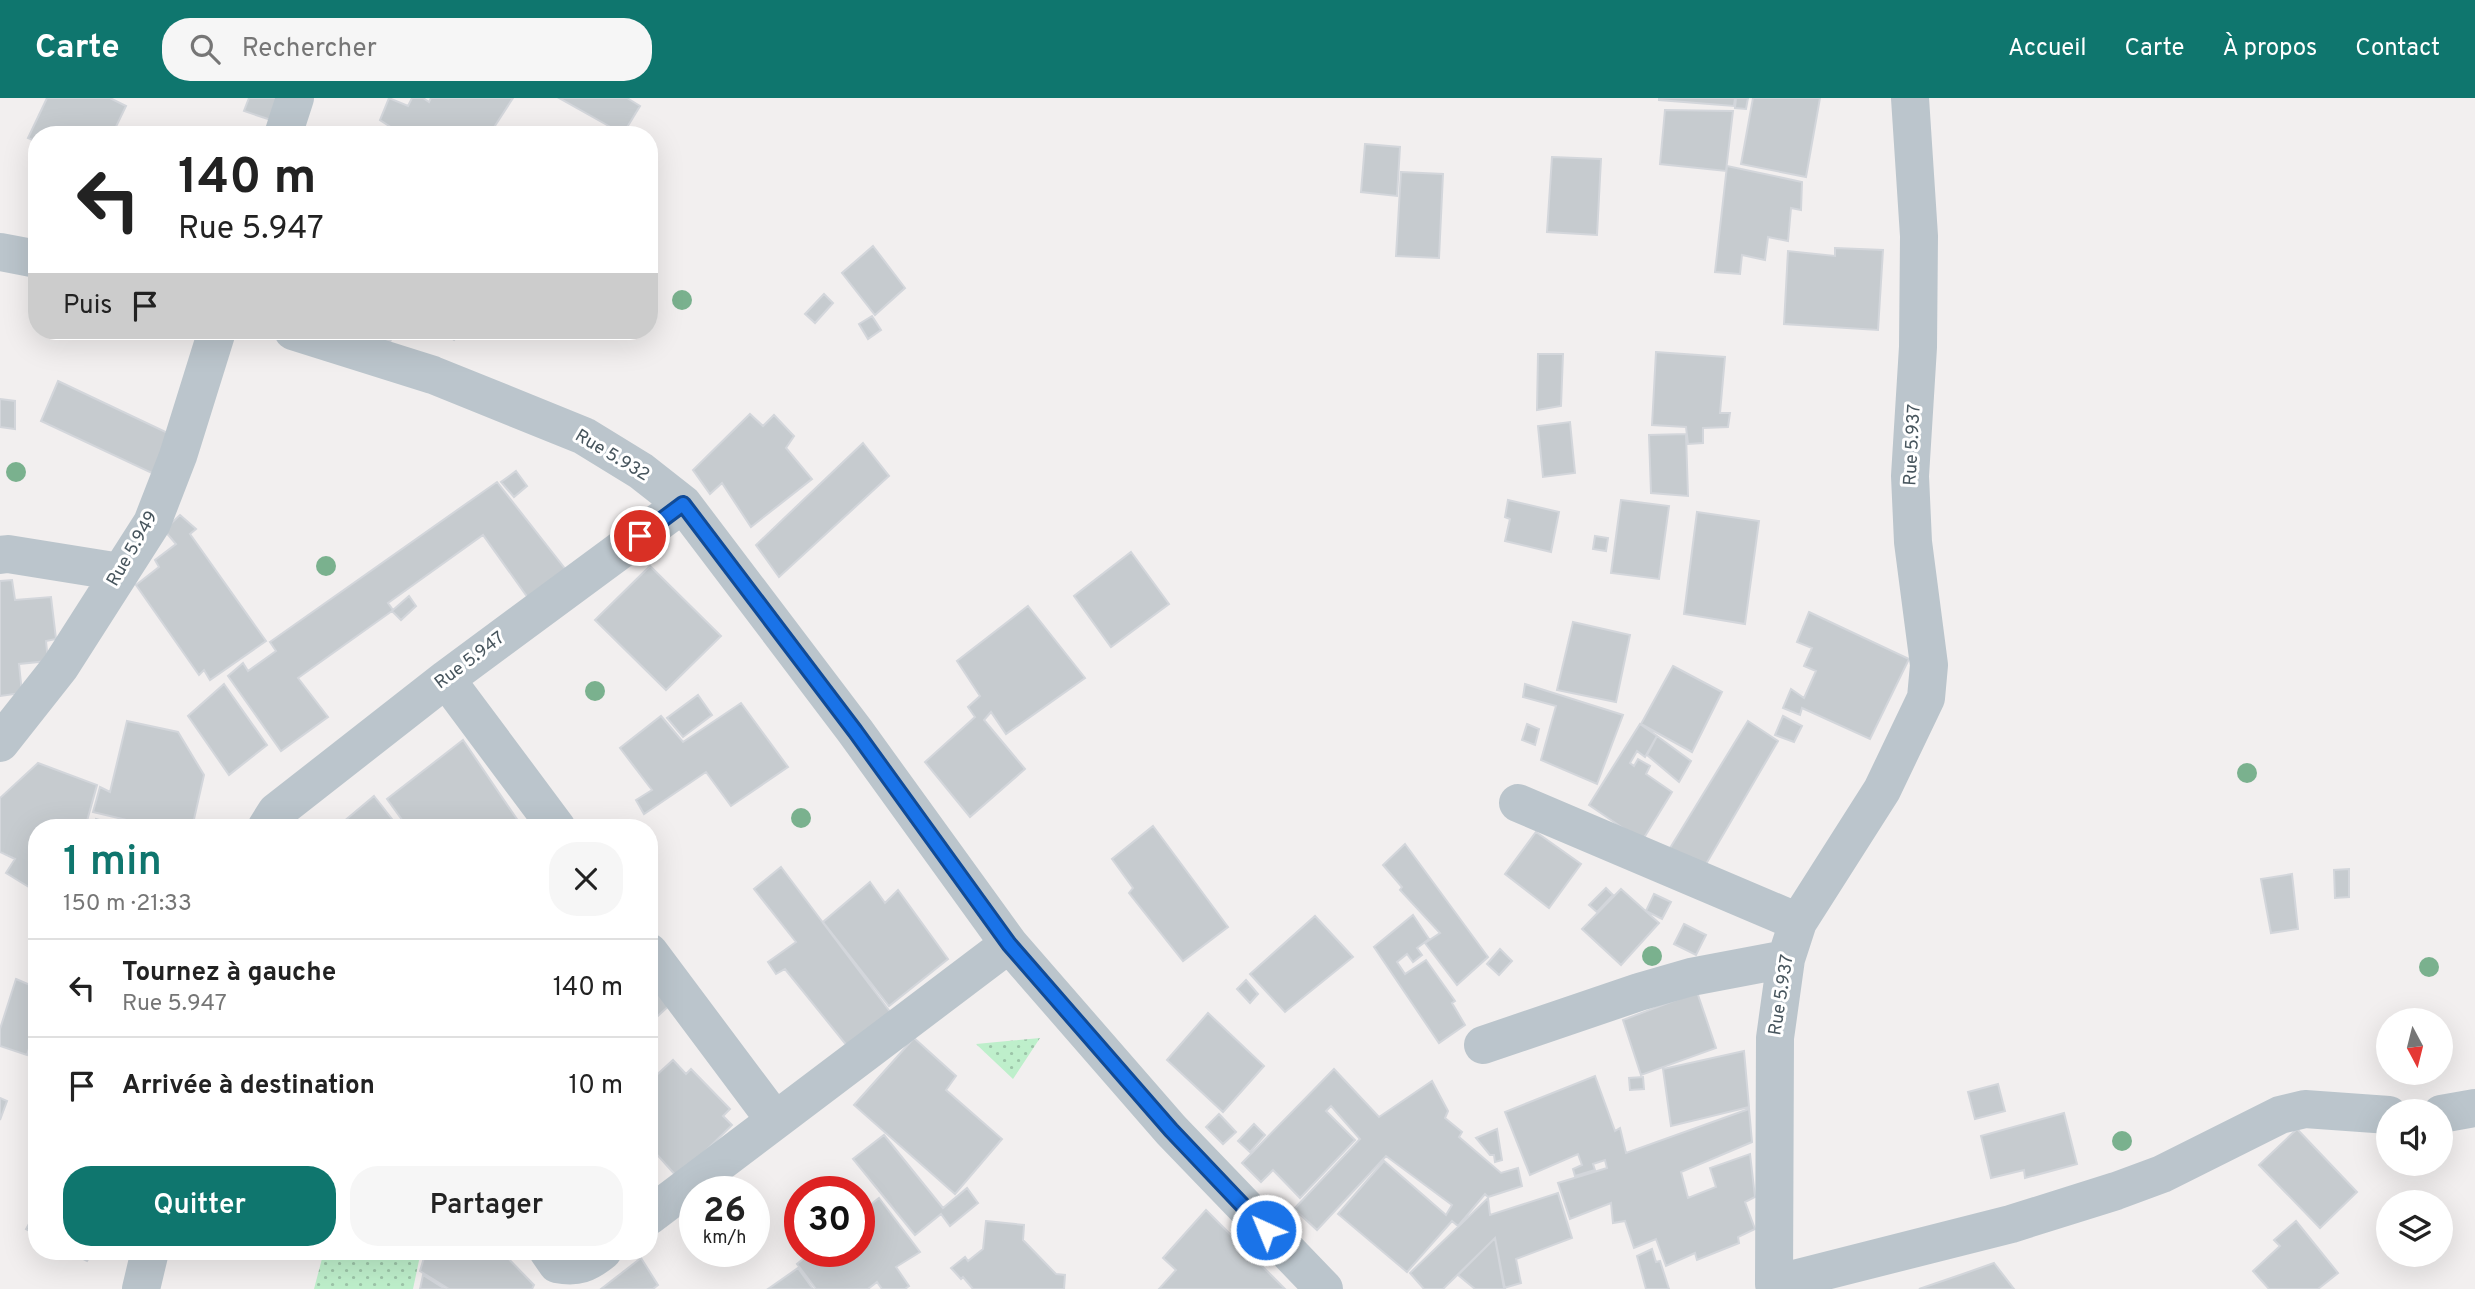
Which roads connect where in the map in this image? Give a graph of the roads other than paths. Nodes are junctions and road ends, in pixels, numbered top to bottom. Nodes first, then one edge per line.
1 (295, 98) edge
2 (1910, 98) edge
3 (286, 126) edge
4 (0, 252) edge
5 (28, 257) edge
6 (214, 340) edge
7 (322, 340) edge
8 (683, 504) junction
9 (0, 555) edge
10 (120, 572) junction
11 (446, 679) junction
12 (0, 743) edge
13 (1518, 803) dead end
14 (272, 819) edge
15 (550, 819) edge
16 (1798, 922) junction
17 (1009, 944) junction
18 (1786, 959) junction
19 (658, 963) edge
20 (1483, 1045) dead end
21 (2475, 1108) edge
22 (2453, 1112) edge
23 (2376, 1114) edge
24 (774, 1119) junction
25 (658, 1209) edge
26 (148, 1260) edge
27 (554, 1260) edge
28 (592, 1260) edge
29 (141, 1289) edge
30 (1324, 1289) edge

1 - 3 street
2 - 16 street, Rue 5.937
4 - 5 street
6 - 10 street, Rue 5.949
7 - 8 street, Rue 5.932
8 - 11 street, Rue 5.947
8 - 17 street, Rue 5.932
9 - 10 street
10 - 12 street, Rue 5.949
11 - 14 street, Rue 5.947
11 - 15 street
13 - 16 street
16 - 18 street, Rue 5.937
17 - 24 street
17 - 30 street, Rue 5.932
18 - 20 street
18 - 23 street, Rue 5.937
19 - 24 street
21 - 22 street
24 - 25 street
26 - 29 street
27 - 28 street

